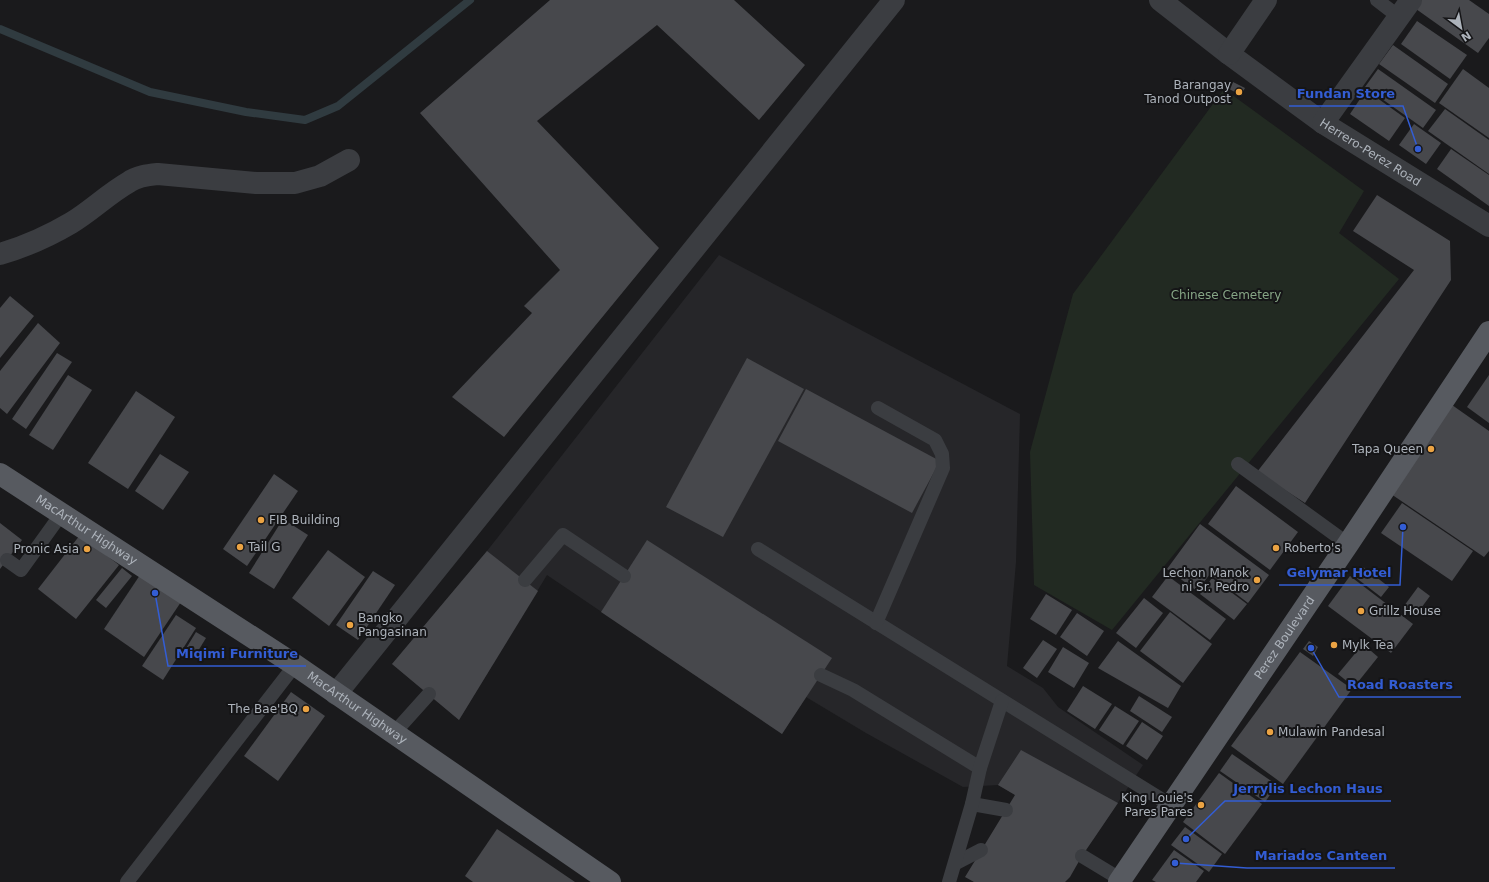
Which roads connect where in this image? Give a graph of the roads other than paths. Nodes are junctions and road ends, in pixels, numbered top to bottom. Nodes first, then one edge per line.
1 (894, 0) edge
2 (1160, 0) edge
3 (1266, 0) edge
4 (1377, 0) edge
5 (1405, 8) edge
6 (1229, 54) junction
7 (1323, 123) junction
8 (349, 160) dead end
9 (1489, 226) edge
10 (0, 254) edge
11 (1489, 332) edge
12 (878, 408) dead end
13 (1238, 464) dead end
14 (0, 474) edge
15 (62, 513) junction
16 (1348, 544) junction
17 (758, 549) dead end
18 (7, 560) dead end
19 (624, 576) dead end
20 (525, 580) dead end
21 (876, 623) junction
22 (295, 665) junction
23 (821, 675) dead end
24 (336, 694) junction
25 (429, 694) dead end
26 (1002, 701) junction
27 (394, 733) junction
28 (980, 768) junction
29 (972, 804) junction
30 (1172, 806) junction
31 (1006, 810) dead end
32 (981, 850) dead end
33 (1082, 856) dead end
34 (956, 863) junction
35 (1120, 881) edge
36 (127, 882) edge
37 (610, 882) edge
38 (949, 882) edge

1 - 24 street
2 - 6 street, Herrero-Perez Road
3 - 6 street
4 - 5 lane
5 - 7 street
6 - 7 street, Herrero-Perez Road
7 - 9 street, Herrero-Perez Road
8 - 10 street
11 - 16 main road, Perez Boulevard
12 - 21 lane
13 - 16 lane
14 - 15 main road, MacArthur Highway
15 - 18 lane
15 - 22 main road, MacArthur Highway
16 - 30 main road, Perez Boulevard
17 - 21 lane
19 - 20 lane
21 - 26 lane
22 - 24 main road, MacArthur Highway
22 - 36 lane
23 - 28 lane
24 - 27 main road, MacArthur Highway
25 - 27 lane
26 - 28 lane
26 - 30 lane
27 - 37 main road, MacArthur Highway
28 - 29 lane
29 - 31 lane
29 - 34 lane
30 - 35 main road, Perez Boulevard
32 - 34 lane
33 - 35 lane
34 - 38 lane

